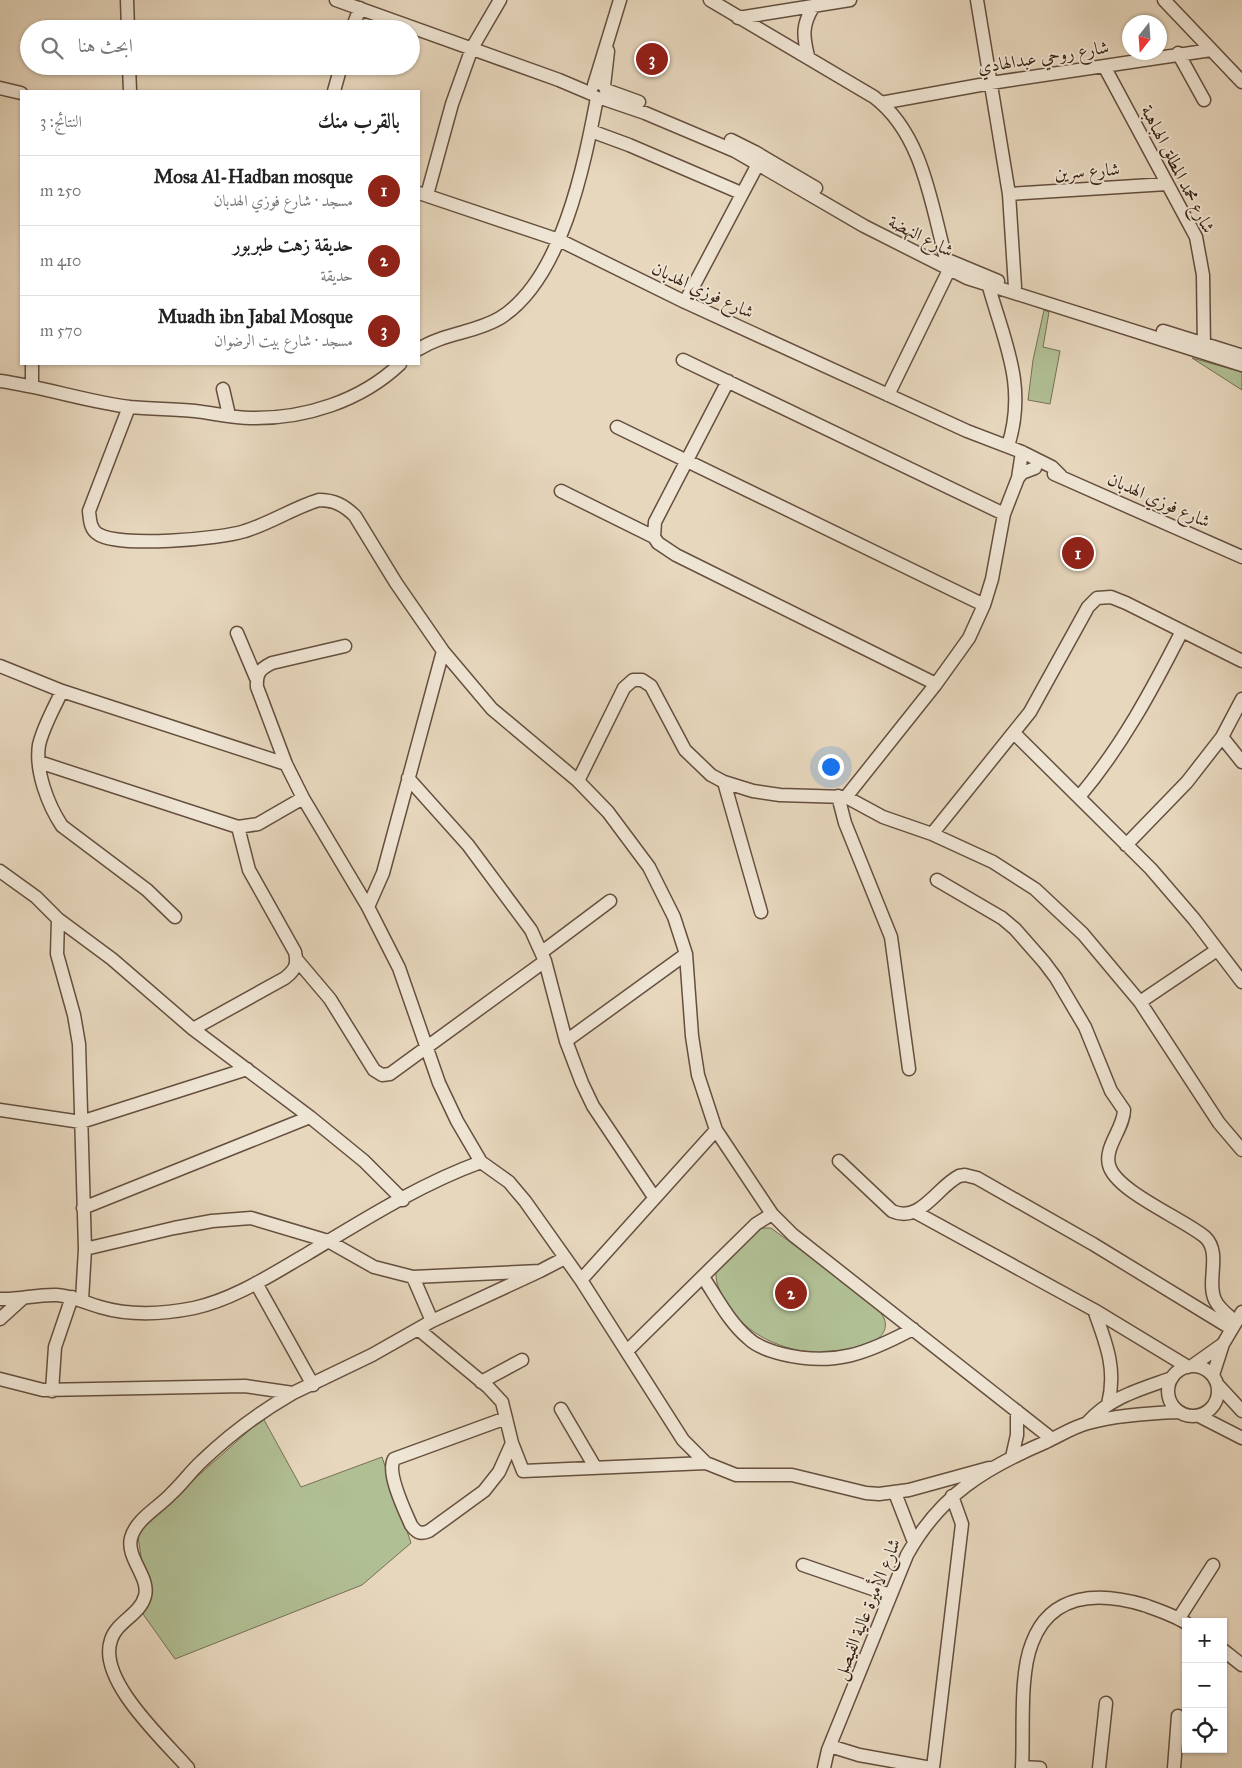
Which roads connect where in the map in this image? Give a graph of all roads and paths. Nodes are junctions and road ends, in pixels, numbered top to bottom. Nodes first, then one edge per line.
1 (127, 0) edge
2 (336, 0) edge
3 (500, 0) edge
4 (710, 0) edge
5 (850, 0) edge
6 (977, 0) edge
7 (1164, 0) edge
8 (618, 1) edge
9 (813, 6) junction
10 (360, 8) junction
11 (738, 18) junction
12 (128, 20) edge
13 (355, 20) edge
14 (394, 20) edge
15 (420, 29) edge
16 (472, 48) junction
17 (1210, 50) junction
18 (1178, 53) junction
19 (808, 56) junction
20 (1104, 66) junction
21 (129, 75) edge
22 (338, 75) edge
23 (1242, 82) edge
24 (991, 83) junction
25 (0, 88) edge
26 (130, 90) edge
27 (334, 90) edge
28 (598, 91) junction
29 (20, 94) edge
30 (1204, 100) dead end
31 (881, 102) junction
32 (591, 131) junction
33 (758, 164) junction
34 (1167, 184) junction
35 (741, 193) junction
36 (423, 194) edge
37 (1009, 194) junction
38 (559, 240) junction
39 (947, 265) junction
40 (989, 287) junction
41 (1016, 287) junction
42 (685, 302) junction
43 (420, 348) edge
44 (1204, 348) junction
45 (1242, 356) edge
46 (683, 360) dead end
47 (32, 365) edge
48 (399, 365) edge
49 (1242, 365) edge
50 (0, 381) edge
51 (728, 381) junction
52 (32, 385) junction
53 (224, 389) dead end
54 (888, 395) junction
55 (130, 407) junction
56 (229, 415) junction
57 (618, 427) dead end
58 (1016, 453) junction
59 (688, 461) junction
60 (1035, 468) junction
61 (1061, 476) junction
62 (1018, 478) junction
63 (562, 491) dead end
64 (1010, 496) junction
65 (1004, 514) junction
66 (654, 537) junction
67 (1242, 557) edge
68 (984, 605) junction
69 (1182, 631) junction
70 (236, 633) dead end
71 (345, 646) dead end
72 (443, 651) junction
73 (1242, 661) edge
74 (0, 666) edge
75 (256, 678) junction
76 (936, 684) junction
77 (62, 692) junction
78 (1242, 698) edge
79 (1014, 734) junction
80 (1222, 737) junction
81 (39, 762) junction
82 (1242, 762) edge
83 (286, 764) junction
84 (408, 778) junction
85 (578, 781) junction
86 (724, 782) junction
87 (842, 796) junction
88 (1080, 797) junction
89 (303, 798) junction
90 (238, 827) junction
91 (932, 834) junction
92 (1126, 845) junction
93 (0, 871) edge
94 (937, 880) dead end
95 (610, 901) dead end
96 (368, 907) junction
97 (761, 912) dead end
98 (175, 917) dead end
99 (58, 919) junction
100 (1217, 950) junction
101 (686, 954) junction
102 (544, 956) junction
103 (297, 960) junction
104 (1242, 982) edge
105 (1140, 1002) junction
106 (193, 1029) junction
107 (566, 1041) junction
108 (429, 1048) junction
109 (909, 1068) dead end
110 (247, 1069) junction
111 (0, 1110) edge
112 (310, 1117) junction
113 (81, 1122) junction
114 (716, 1130) junction
115 (1242, 1150) edge
116 (839, 1161) dead end
117 (481, 1162) junction
118 (654, 1197) junction
119 (403, 1200) junction
120 (83, 1208) junction
121 (915, 1212) junction
122 (772, 1214) junction
123 (328, 1241) junction
124 (85, 1248) junction
125 (565, 1258) junction
126 (540, 1271) junction
127 (413, 1277) junction
128 (703, 1277) junction
129 (581, 1280) junction
130 (256, 1283) junction
131 (0, 1298) edge
132 (22, 1299) junction
133 (77, 1299) junction
134 (1094, 1310) junction
135 (0, 1319) edge
136 (432, 1321) junction
137 (1236, 1321) edge
138 (418, 1329) junction
139 (913, 1329) junction
140 (1222, 1344) junction
141 (627, 1351) junction
142 (522, 1360) dead end
143 (1190, 1366) junction
144 (1172, 1378) junction
145 (0, 1379) edge
146 (1215, 1380) junction
147 (481, 1382) junction
148 (312, 1385) junction
149 (52, 1391) junction
150 (293, 1393) junction
151 (1108, 1404) junction
152 (561, 1409) dead end
153 (1016, 1411) junction
154 (1242, 1411) edge
155 (1179, 1412) junction
156 (1199, 1416) junction
157 (506, 1418) junction
158 (1087, 1423) junction
159 (1242, 1438) edge
160 (1052, 1439) junction
161 (512, 1443) junction
162 (1012, 1456) junction
163 (706, 1463) junction
164 (595, 1467) junction
165 (989, 1468) junction
166 (895, 1493) junction
167 (952, 1496) junction
168 (914, 1542) junction
169 (803, 1565) dead end
170 (1213, 1565) dead end
171 (890, 1595) junction
172 (1184, 1618) edge
173 (1182, 1621) edge
174 (1227, 1653) edge
175 (1242, 1664) edge
176 (1106, 1703) dead end
177 (1178, 1716) dead end
178 (829, 1748) junction
179 (188, 1768) edge
180 (815, 1768) edge
181 (824, 1768) edge
182 (932, 1768) edge
183 (1022, 1768) edge
184 (1040, 1768) edge
185 (1099, 1768) edge
186 (1174, 1768) edge

1 - 12 street
2 - 10 street
3 - 16 street
4 - 11 street
5 - 9 street
6 - 24 street
7 - 17 street
8 - 28 street
9 - 11 street
9 - 19 street
10 - 13 street
10 - 14 street
11 - 19 street
15 - 16 street
16 - 28 street
16 - 36 street
17 - 18 street, شارع روحي عبدالهادي
17 - 23 street
18 - 20 street, شارع روحي عبدالهادي
18 - 30 street
19 - 31 street
20 - 24 street, شارع روحي عبدالهادي
20 - 34 street, شارع محمد المطلق الهباهبة
21 - 26 street
22 - 27 street
24 - 31 street, شارع روحي عبدالهادي
24 - 37 street
25 - 29 street
28 - 32 street
28 - 33 street, شارع النهضة
28 - 39 street, شارع النهضة
31 - 39 street
32 - 35 street
32 - 38 street
33 - 35 street
33 - 39 street, شارع النهضة
34 - 37 street, شارع سرين
34 - 44 street, شارع محمد المطلق الهباهبة
35 - 42 street
36 - 38 street, شارع فوزي الهدبان
37 - 41 street
38 - 42 street, شارع فوزي الهدبان
38 - 43 street
39 - 40 street, شارع النهضة
39 - 41 street, شارع النهضة
39 - 54 street
40 - 44 street, شارع النهضة
40 - 58 street
41 - 44 street, شارع النهضة
42 - 54 street, شارع فوزي الهدبان
44 - 45 street, شارع النهضة
44 - 49 street, شارع النهضة
46 - 51 street
47 - 52 street
48 - 56 street
50 - 52 street
51 - 59 street
51 - 65 street
52 - 55 street
53 - 56 street
54 - 58 street, شارع فوزي الهدبان
55 - 56 street
55 - 72 street
57 - 59 street
58 - 60 street, شارع فوزي الهدبان
58 - 61 street, شارع فوزي الهدبان
58 - 62 street
58 - 64 street
59 - 66 street
59 - 68 street
60 - 61 street, شارع فوزي الهدبان
60 - 62 street
61 - 67 street, شارع فوزي الهدبان
62 - 64 street
63 - 66 street
64 - 65 street
65 - 68 street
66 - 76 street
68 - 76 street
69 - 73 street
69 - 79 street
69 - 88 street
70 - 75 street
71 - 75 street
72 - 84 street
72 - 85 street
74 - 77 street
75 - 83 street
76 - 87 street
77 - 81 street
77 - 83 street
78 - 80 street
79 - 88 street
79 - 91 street
80 - 82 street
80 - 92 street
81 - 90 street
81 - 98 street
83 - 89 street
84 - 96 street
84 - 102 street
85 - 86 street
85 - 101 street
86 - 87 street
86 - 97 street
87 - 91 street
87 - 109 street
88 - 92 street
89 - 90 street
89 - 96 street
90 - 103 street
91 - 105 street
92 - 100 street
93 - 99 street
94 - 137 street
95 - 102 street
96 - 108 street
99 - 106 street
99 - 113 street
100 - 104 street
100 - 105 street
101 - 107 street
101 - 114 street
102 - 107 street
102 - 108 street
103 - 106 street
103 - 108 street
105 - 115 street
106 - 110 street
107 - 118 street
108 - 117 street
110 - 112 street
110 - 113 street
111 - 113 street
112 - 119 street
112 - 120 street
113 - 120 street
114 - 118 street
114 - 122 street
116 - 121 street
117 - 119 street
117 - 125 street
118 - 129 street
119 - 123 street
120 - 124 street
121 - 134 street
121 - 137 street
122 - 128 street
122 - 139 street
123 - 124 street
123 - 127 street
123 - 130 street
124 - 133 street
125 - 126 street
125 - 129 street
126 - 127 street
126 - 136 street
127 - 136 street
128 - 139 street
128 - 141 street
129 - 141 street
130 - 133 street
130 - 148 street
131 - 132 street
132 - 133 street
132 - 135 street
133 - 149 street
134 - 143 street
134 - 151 street
136 - 138 street
137 - 140 street
138 - 147 street
138 - 148 street
139 - 153 street
140 - 143 street
140 - 146 street
141 - 163 street
142 - 147 street
143 - 144 street
143 - 146 street
144 - 151 street, شارع الأميرة عالية الفيصل
144 - 155 street
145 - 149 street
146 - 154 street
146 - 156 street
147 - 157 street
148 - 150 street
149 - 150 street
150 - 179 street
151 - 158 street, شارع الأميرة عالية الفيصل
152 - 164 street
153 - 160 street
153 - 162 street
155 - 156 street
155 - 158 street, شارع الأميرة عالية الفيصل
156 - 159 street
157 - 161 street
157 - 161 street
158 - 160 street, شارع الأميرة عالية الفيصل
160 - 162 street, شارع الأميرة عالية الفيصل
161 - 164 street
162 - 165 street, شارع الأميرة عالية الفيصل
163 - 164 street
163 - 166 street
165 - 166 street
165 - 167 street, شارع الأميرة عالية الفيصل
166 - 168 street
167 - 168 street, شارع الأميرة عالية الفيصل
167 - 182 street
168 - 171 street, شارع الأميرة عالية الفيصل
169 - 171 street
170 - 172 street
171 - 178 street, شارع الأميرة عالية الفيصل
173 - 183 street
174 - 175 street
176 - 185 street
177 - 186 street
178 - 180 street, شارع الأميرة عالية الفيصل
178 - 181 street, شارع الأميرة عالية الفيصل
178 - 182 street
183 - 184 street

